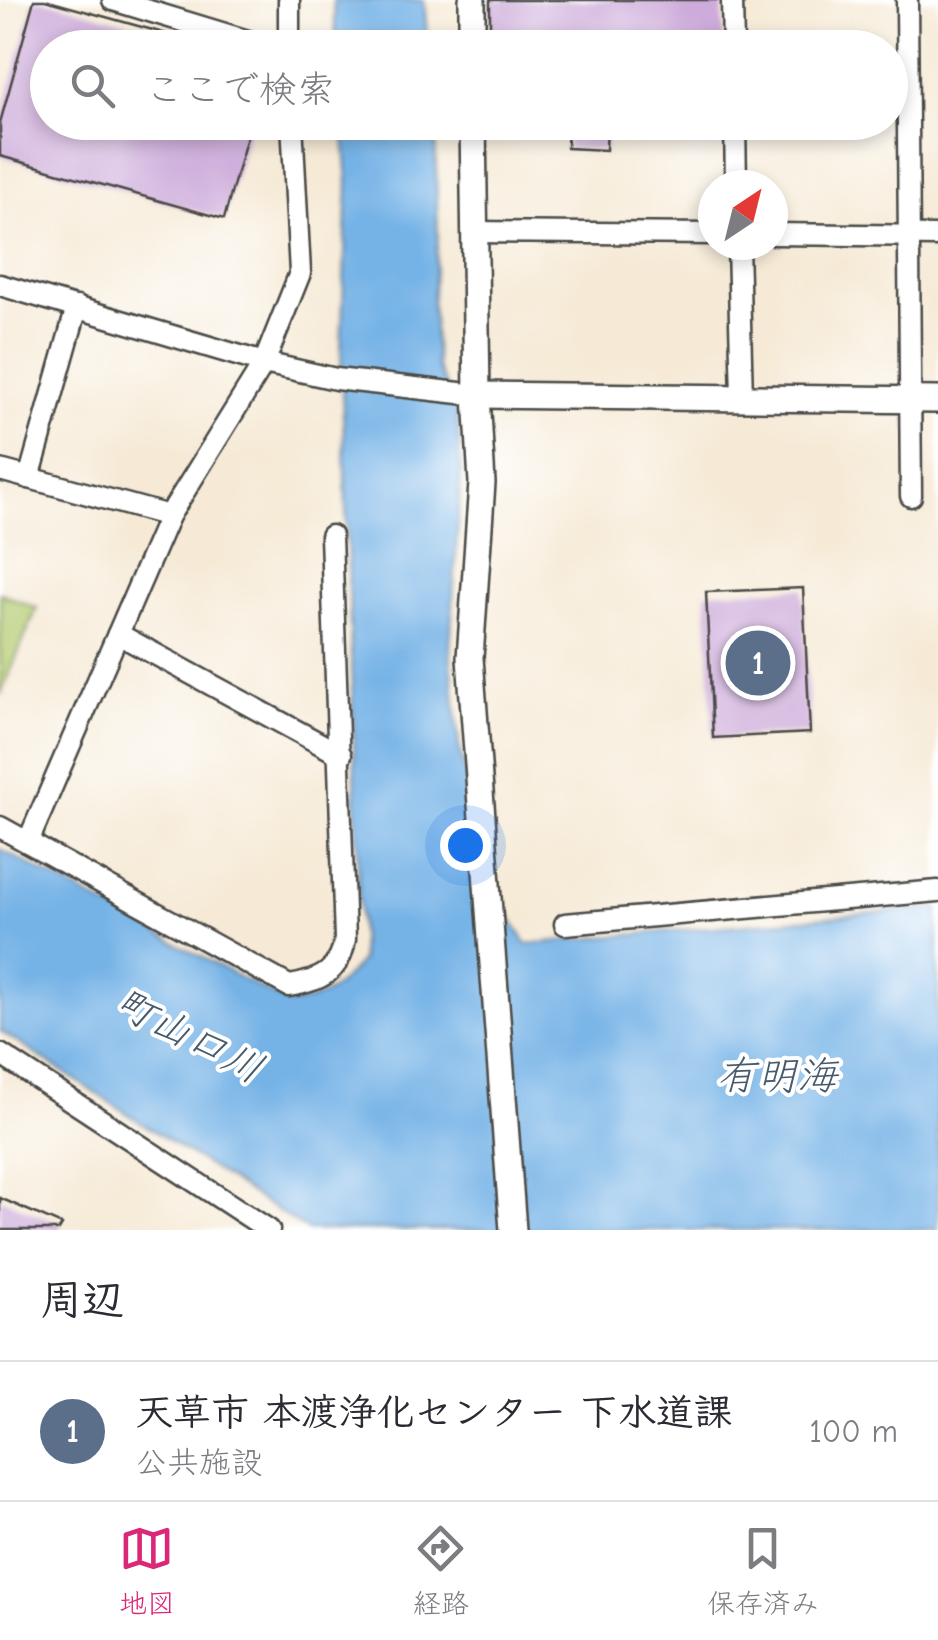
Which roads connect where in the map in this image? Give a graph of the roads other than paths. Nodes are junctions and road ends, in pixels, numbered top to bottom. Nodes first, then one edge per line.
1 (113, 0) edge
2 (289, 0) edge
3 (472, 0) edge
4 (732, 0) edge
5 (907, 0) edge
6 (212, 30) edge
7 (289, 30) edge
8 (472, 30) edge
9 (733, 30) edge
10 (907, 30) edge
11 (908, 118) edge
12 (293, 140) edge
13 (473, 140) edge
14 (735, 140) edge
15 (736, 170) edge
16 (475, 232) junction
17 (698, 234) edge
18 (788, 234) edge
19 (909, 236) junction
20 (938, 236) edge
21 (738, 260) edge
22 (0, 285) edge
23 (77, 306) junction
24 (264, 363) junction
25 (468, 394) junction
26 (742, 398) junction
27 (910, 400) junction
28 (938, 400) edge
29 (0, 470) edge
30 (30, 478) junction
31 (911, 496) dead end
32 (169, 516) junction
33 (331, 536) dead end
34 (118, 634) junction
35 (341, 754) junction
36 (0, 827) edge
37 (28, 842) junction
38 (938, 891) edge
39 (564, 924) dead end
40 (0, 1054) edge
41 (269, 1230) edge
42 (513, 1230) edge

1 - 6 street
2 - 7 street
3 - 8 street
4 - 9 street
5 - 10 street
11 - 19 street
12 - 24 street
13 - 16 street
14 - 15 street
16 - 17 street
16 - 25 street
18 - 19 street
19 - 20 street
19 - 27 street
21 - 26 street
22 - 23 street
23 - 24 street
23 - 30 street
24 - 25 street
24 - 32 street
25 - 26 street
25 - 42 street
26 - 27 street
27 - 28 street
27 - 31 street
29 - 30 street
30 - 32 street
32 - 34 street
33 - 35 street
34 - 35 street
34 - 37 street
35 - 37 street
36 - 37 street
38 - 39 street
40 - 41 street

